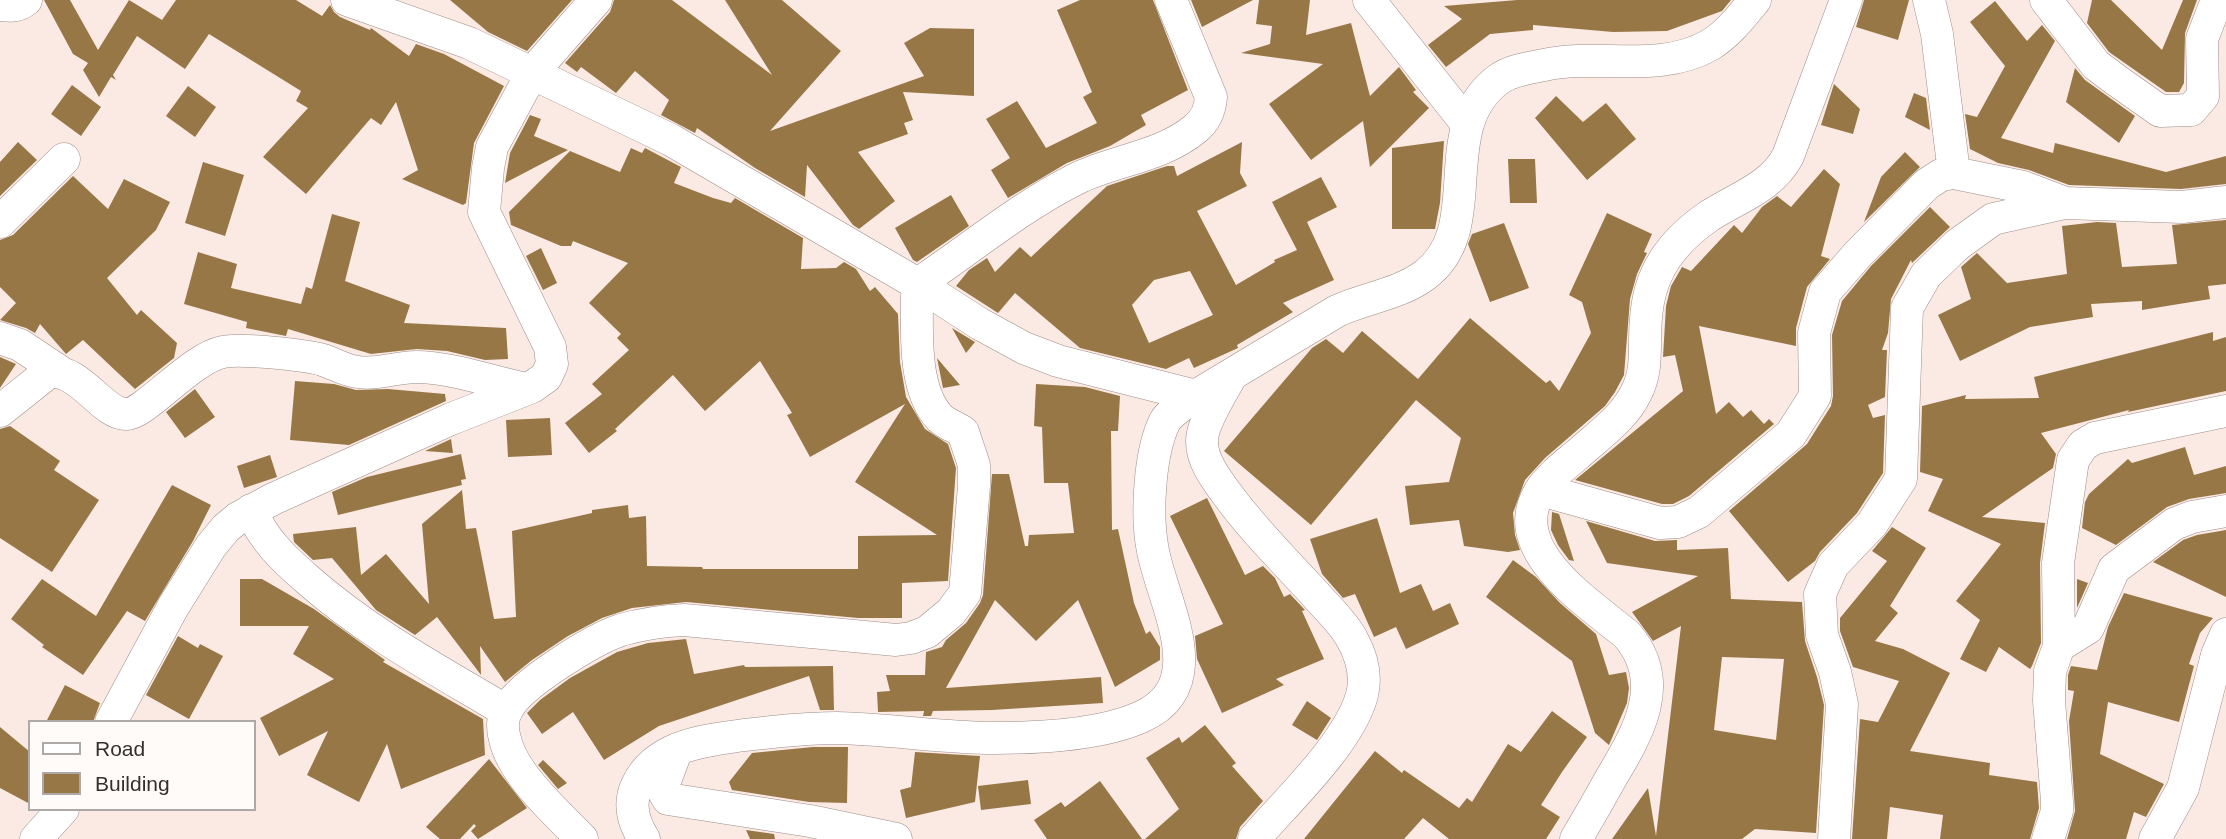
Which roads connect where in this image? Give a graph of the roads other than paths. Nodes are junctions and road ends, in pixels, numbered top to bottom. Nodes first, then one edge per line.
1 (26, 0) edge
2 (347, 0) edge
3 (596, 0) edge
4 (1171, 0) edge
5 (1369, 0) edge
6 (1755, 0) edge
7 (1846, 0) edge
8 (1929, 0) edge
9 (2046, 0) edge
10 (2217, 0) edge
11 (0, 5) edge
12 (532, 73) junction
13 (1467, 124) junction
14 (64, 159) dead end
15 (1954, 173) junction
16 (2226, 202) edge
17 (2065, 203) junction
18 (0, 222) edge
19 (921, 286) junction
20 (0, 338) edge
21 (59, 371) junction
22 (1232, 374) junction
23 (526, 389) junction
24 (1196, 396) junction
25 (0, 411) edge
26 (2226, 411) edge
27 (1541, 490) junction
28 (251, 510) junction
29 (2226, 511) edge
30 (2226, 634) edge
31 (2059, 646) junction
32 (506, 710) junction
33 (112, 720) edge
34 (677, 749) junction
35 (61, 811) edge
36 (36, 839) edge
37 (582, 839) edge
38 (644, 839) edge
39 (895, 839) edge
40 (1254, 839) edge
41 (1576, 839) edge
42 (1834, 839) edge
43 (2048, 839) edge
44 (2155, 839) edge

1 - 11 street
2 - 12 street
3 - 12 street
4 - 19 street
5 - 13 street
6 - 13 street
7 - 27 street
8 - 15 street
9 - 10 street
12 - 19 street
12 - 23 street
13 - 22 street
14 - 18 street
15 - 17 street
15 - 27 street
16 - 17 street
17 - 42 street
19 - 24 street
19 - 32 street
20 - 21 street
21 - 23 street
21 - 25 street
22 - 24 street
22 - 40 street
23 - 28 street
24 - 34 street
26 - 31 street
27 - 41 street
28 - 32 street
28 - 33 street
29 - 31 street
30 - 44 street
31 - 43 street
32 - 37 street
34 - 38 street
34 - 39 street
35 - 36 street

